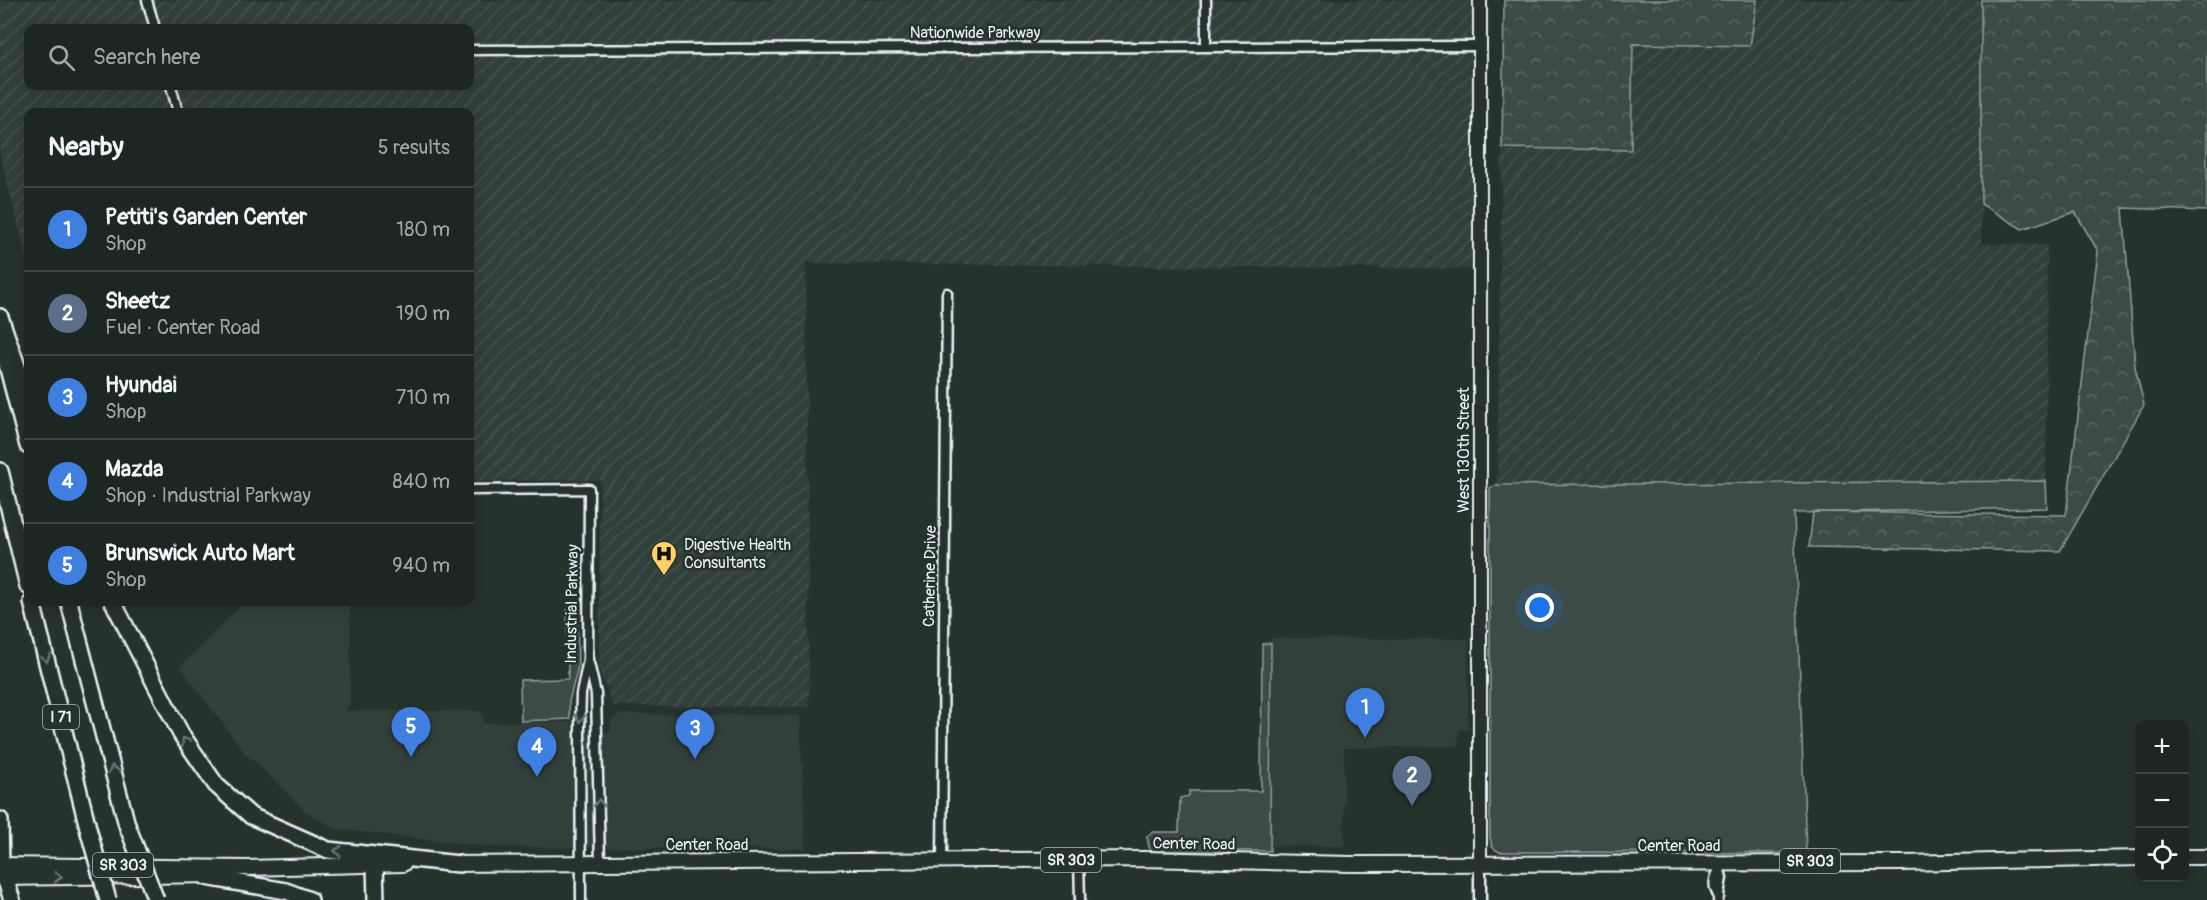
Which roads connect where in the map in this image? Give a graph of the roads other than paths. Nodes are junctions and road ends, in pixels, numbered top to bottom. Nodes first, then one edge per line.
1 (147, 0) edge
2 (1206, 0) edge
3 (1480, 0) edge
4 (154, 24) edge
5 (1480, 46) junction
6 (1206, 47) junction
7 (474, 50) edge
8 (172, 90) edge
9 (177, 108) edge
10 (947, 292) dead end
11 (0, 317) edge
12 (0, 337) edge
13 (24, 386) edge
14 (24, 430) edge
15 (0, 471) edge
16 (474, 490) edge
17 (24, 570) edge
18 (33, 606) edge
19 (70, 606) edge
20 (115, 606) edge
21 (588, 660) junction
22 (0, 820) edge
23 (127, 825) junction
24 (2189, 857) edge
25 (2207, 857) edge
26 (2135, 858) edge
27 (1079, 860) junction
28 (942, 861) junction
29 (580, 862) junction
30 (600, 862) junction
31 (375, 864) junction
32 (459, 864) junction
33 (1480, 864) junction
34 (1718, 867) junction
35 (247, 868) junction
36 (1, 871) edge
37 (206, 877) junction
38 (1718, 899) edge
39 (12, 900) edge
40 (108, 900) edge
41 (147, 900) edge
42 (156, 900) edge
43 (310, 900) edge
44 (376, 900) edge
45 (581, 900) edge
46 (1080, 900) edge
47 (1480, 900) edge

1 - 4 street
2 - 6 street
3 - 5 main road, West 130th Street
5 - 6 street, Nationwide Parkway
5 - 33 main road, West 130th Street
6 - 7 street, Nationwide Parkway
8 - 9 street
10 - 28 street, Catherine Drive
11 - 13 highway
12 - 14 highway
15 - 17 highway
16 - 21 street, Industrial Parkway
18 -> 40 highway, I 71, bridge
23 -> 19 highway, I 71
32 -> 20 highway
21 -> 29 street, Industrial Parkway
30 -> 21 street
22 - 36 highway
23 - 41 highway, I 71, bridge
23 - 42 highway, bridge
24 - 25 main road
26 - 34 main road, Center Road / SR 303
27 - 28 main road, Center Road / SR 303
27 - 33 main road, Center Road / SR 303
27 - 46 street
28 - 30 main road, Center Road / SR 303
29 - 30 main road, Center Road / SR 303
29 - 32 main road, Center Road / SR 303
29 - 45 street, Industrial Parkway
31 - 32 main road, Center Road / SR 303
31 - 35 main road, Center Road / SR 303
31 - 44 highway
33 - 34 main road, Center Road / SR 303
33 - 47 street, West 130th Street
34 - 38 street
35 - 36 main road, Center Road / SR 303
35 - 37 main road, Center Road / SR 303
36 -> 37 main road, Center Road / SR 303
36 - 39 highway
37 - 43 highway

